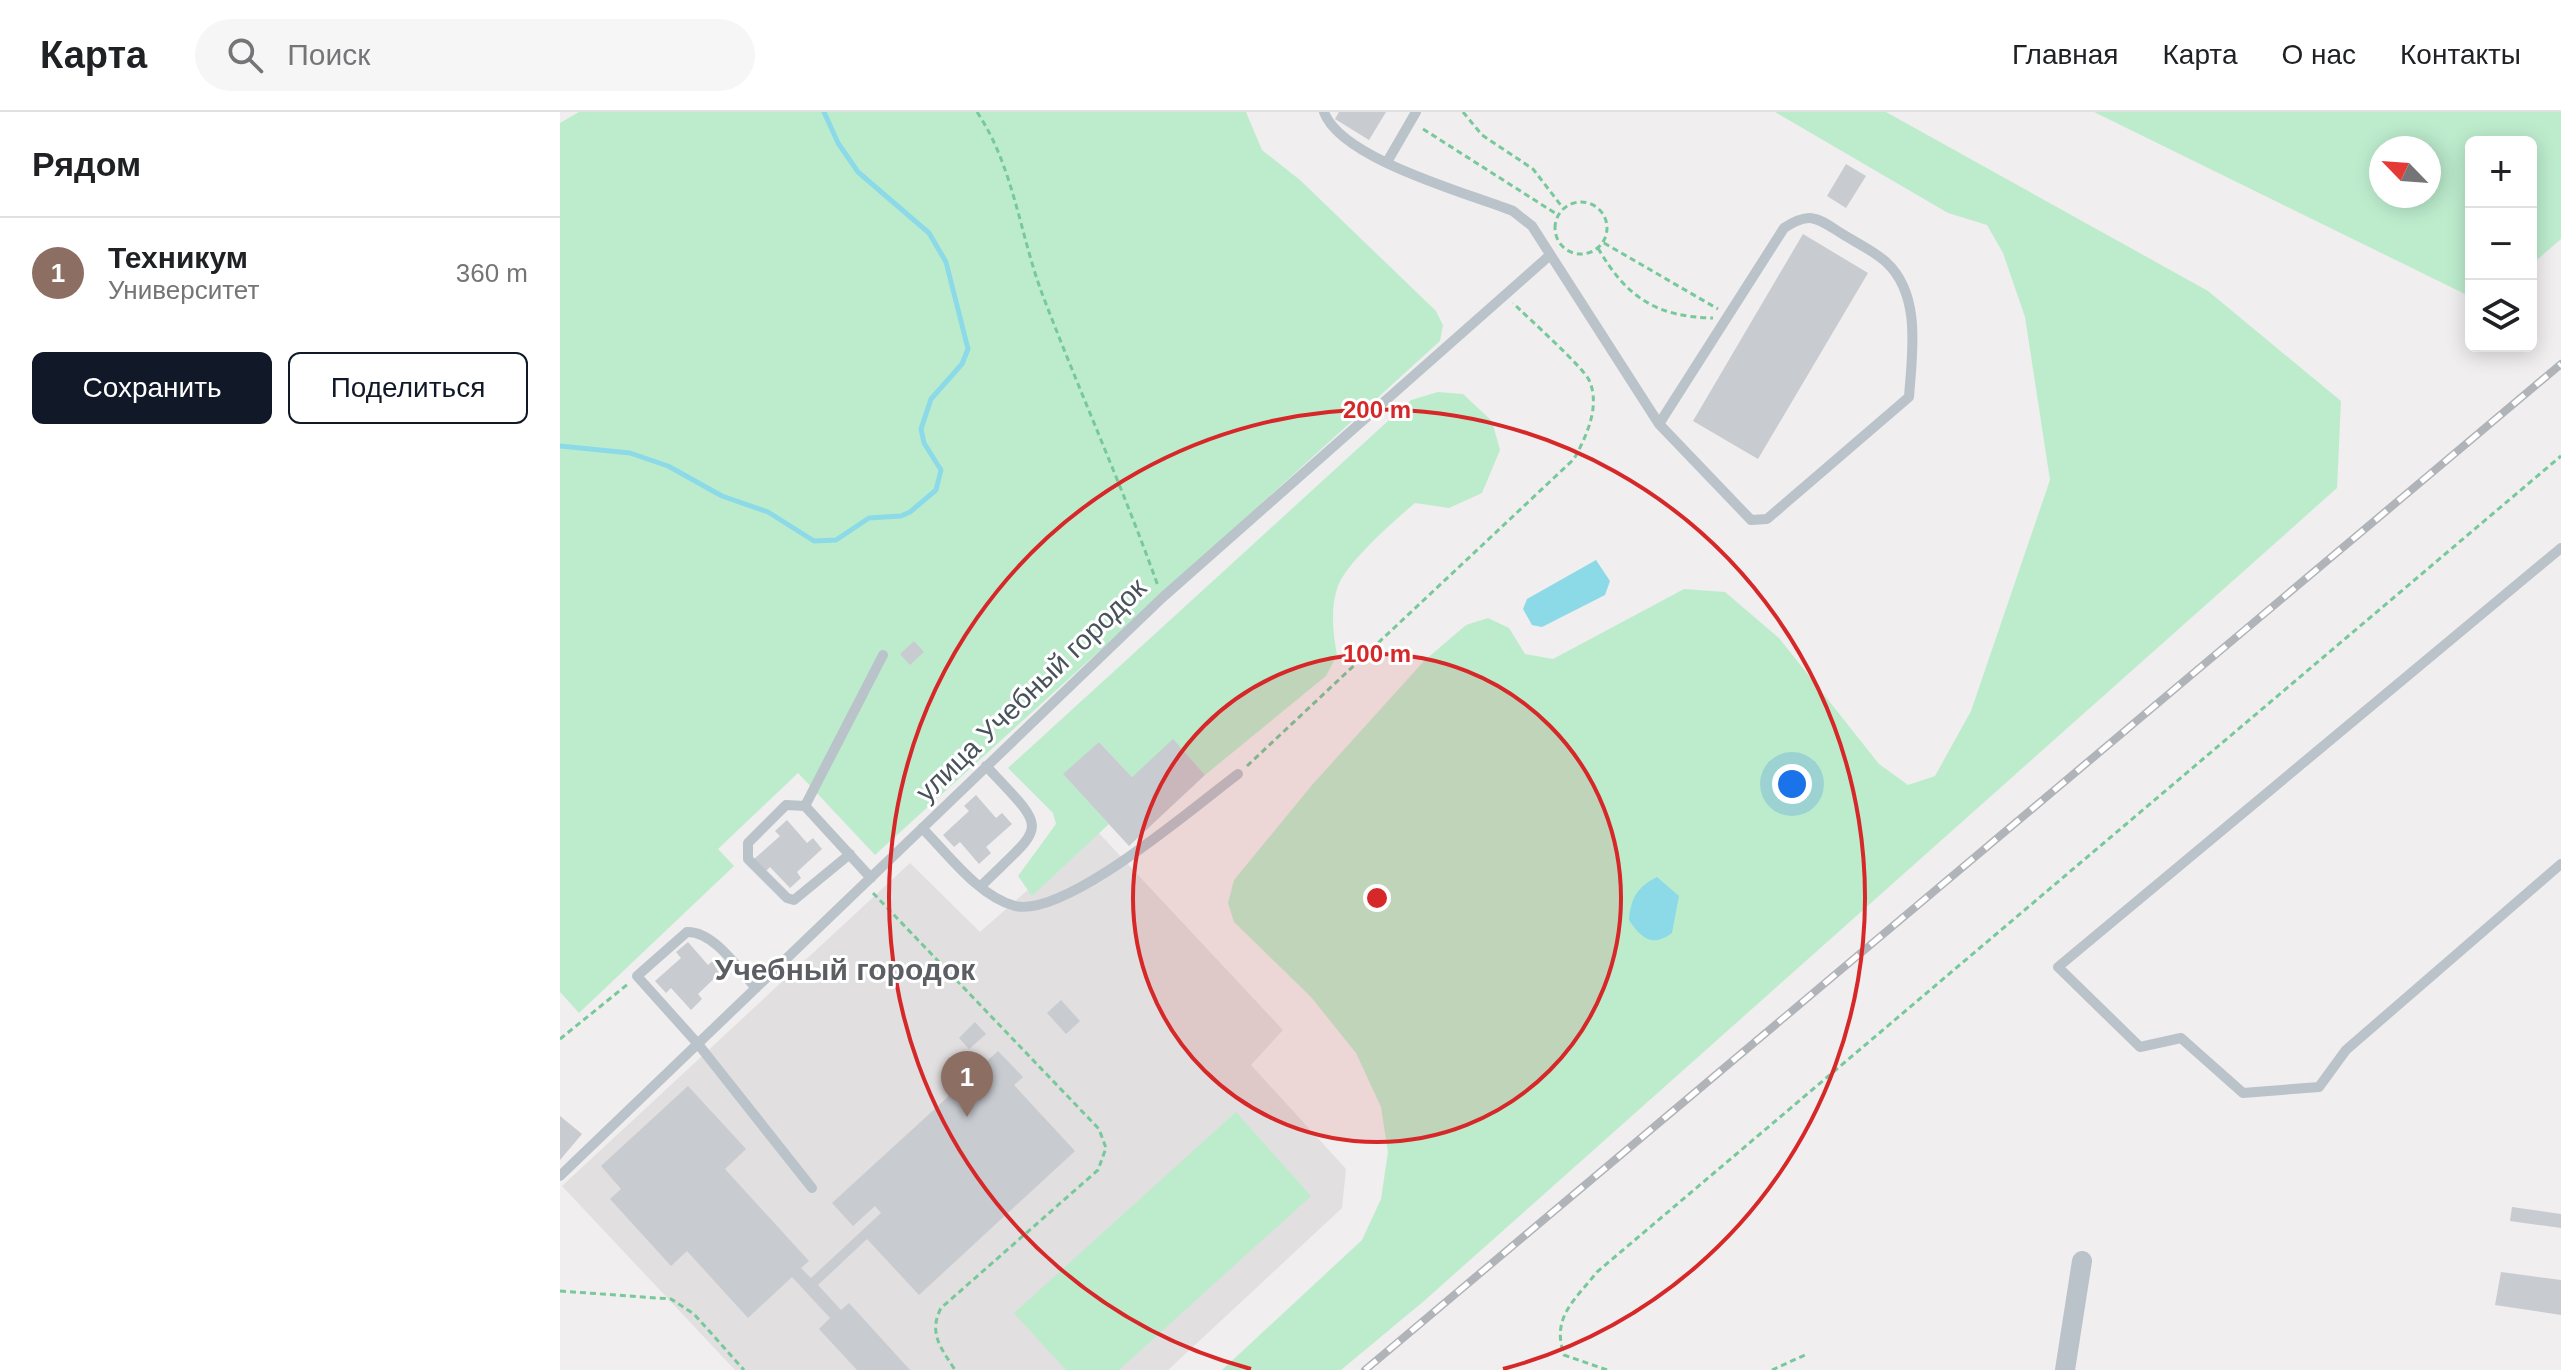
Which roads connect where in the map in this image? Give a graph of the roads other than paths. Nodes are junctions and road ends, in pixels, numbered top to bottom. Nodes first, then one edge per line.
1 (1324, 112) edge
2 (1414, 117) edge
3 (1387, 162) junction
4 (1549, 256) junction
5 (1659, 424) junction
6 (2561, 548) edge
7 (883, 655) dead end
8 (986, 766) junction
9 (1238, 774) road end
10 (805, 806) junction
11 (922, 828) junction
12 (850, 854) junction
13 (2561, 864) edge
14 (868, 881) junction
15 (981, 886) junction
16 (756, 988) junction
17 (698, 1044) junction
18 (560, 1176) edge
19 (812, 1188) dead end
20 (2082, 1261) dead end
21 (2065, 1370) edge

1 - 3 lane
2 - 3 lane
3 - 4 lane
4 - 5 lane
4 - 8 lane, улица Учебный городок
5 - 5 lane
6 - 13 lane
7 - 10 lane
8 - 11 lane, улица Учебный городок
8 - 15 lane
9 - 15 lane
10 - 12 lane
10 - 12 lane
11 - 14 lane, улица Учебный городок
11 - 15 lane
12 - 14 lane
14 - 16 lane, улица Учебный городок
16 - 17 lane, улица Учебный городок
16 - 17 lane
17 - 18 lane, улица Учебный городок
17 - 19 lane
20 - 21 street

